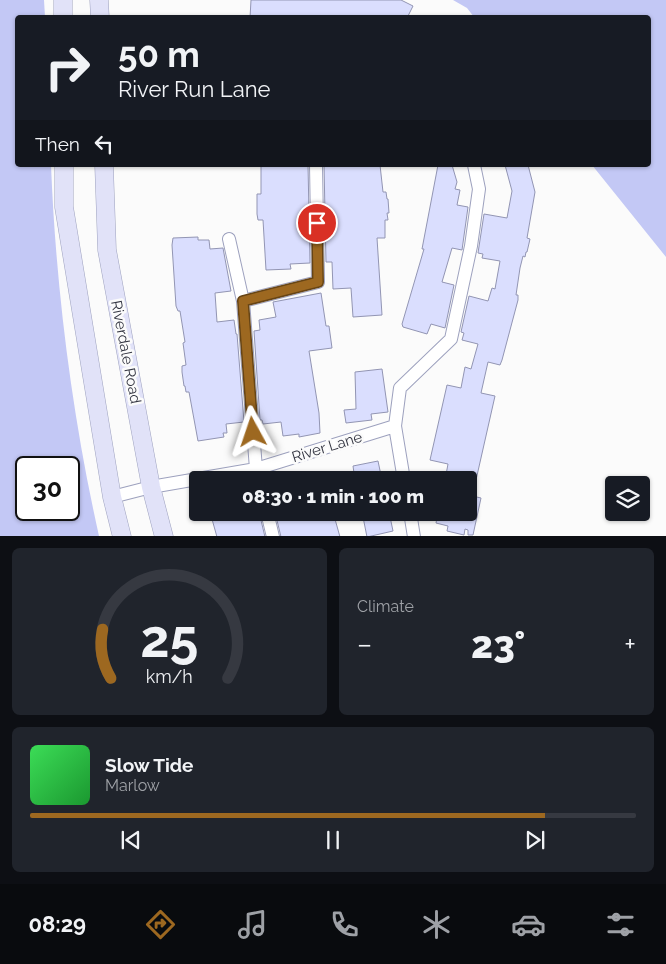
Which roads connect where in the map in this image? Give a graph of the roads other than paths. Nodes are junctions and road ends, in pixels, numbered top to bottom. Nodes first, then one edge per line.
1 (63, 0) edge
2 (99, 0) edge
3 (63, 15) edge
4 (100, 15) edge
5 (64, 167) edge
6 (104, 167) edge
7 (316, 167) edge
8 (474, 167) edge
9 (230, 239) dead end
10 (243, 301) junction
11 (395, 426) junction
12 (257, 471) edge
13 (266, 471) edge
14 (402, 471) edge
15 (189, 482) edge
16 (151, 487) junction
17 (112, 497) junction
18 (269, 521) edge
19 (412, 521) edge
20 (122, 536) edge
21 (164, 536) edge
22 (273, 536) edge
23 (414, 536) edge

1 - 3 street
2 - 4 street
5 - 17 street
6 - 16 street, Riverdale Road
7 - 10 street
8 - 11 street
9 - 10 street
10 - 12 street
11 - 13 street, River Lane
11 - 14 street
15 - 16 street, River Lane
16 - 17 street, River Lane
16 - 21 street, Riverdale Road
17 - 20 street
18 - 22 street
19 - 23 street

